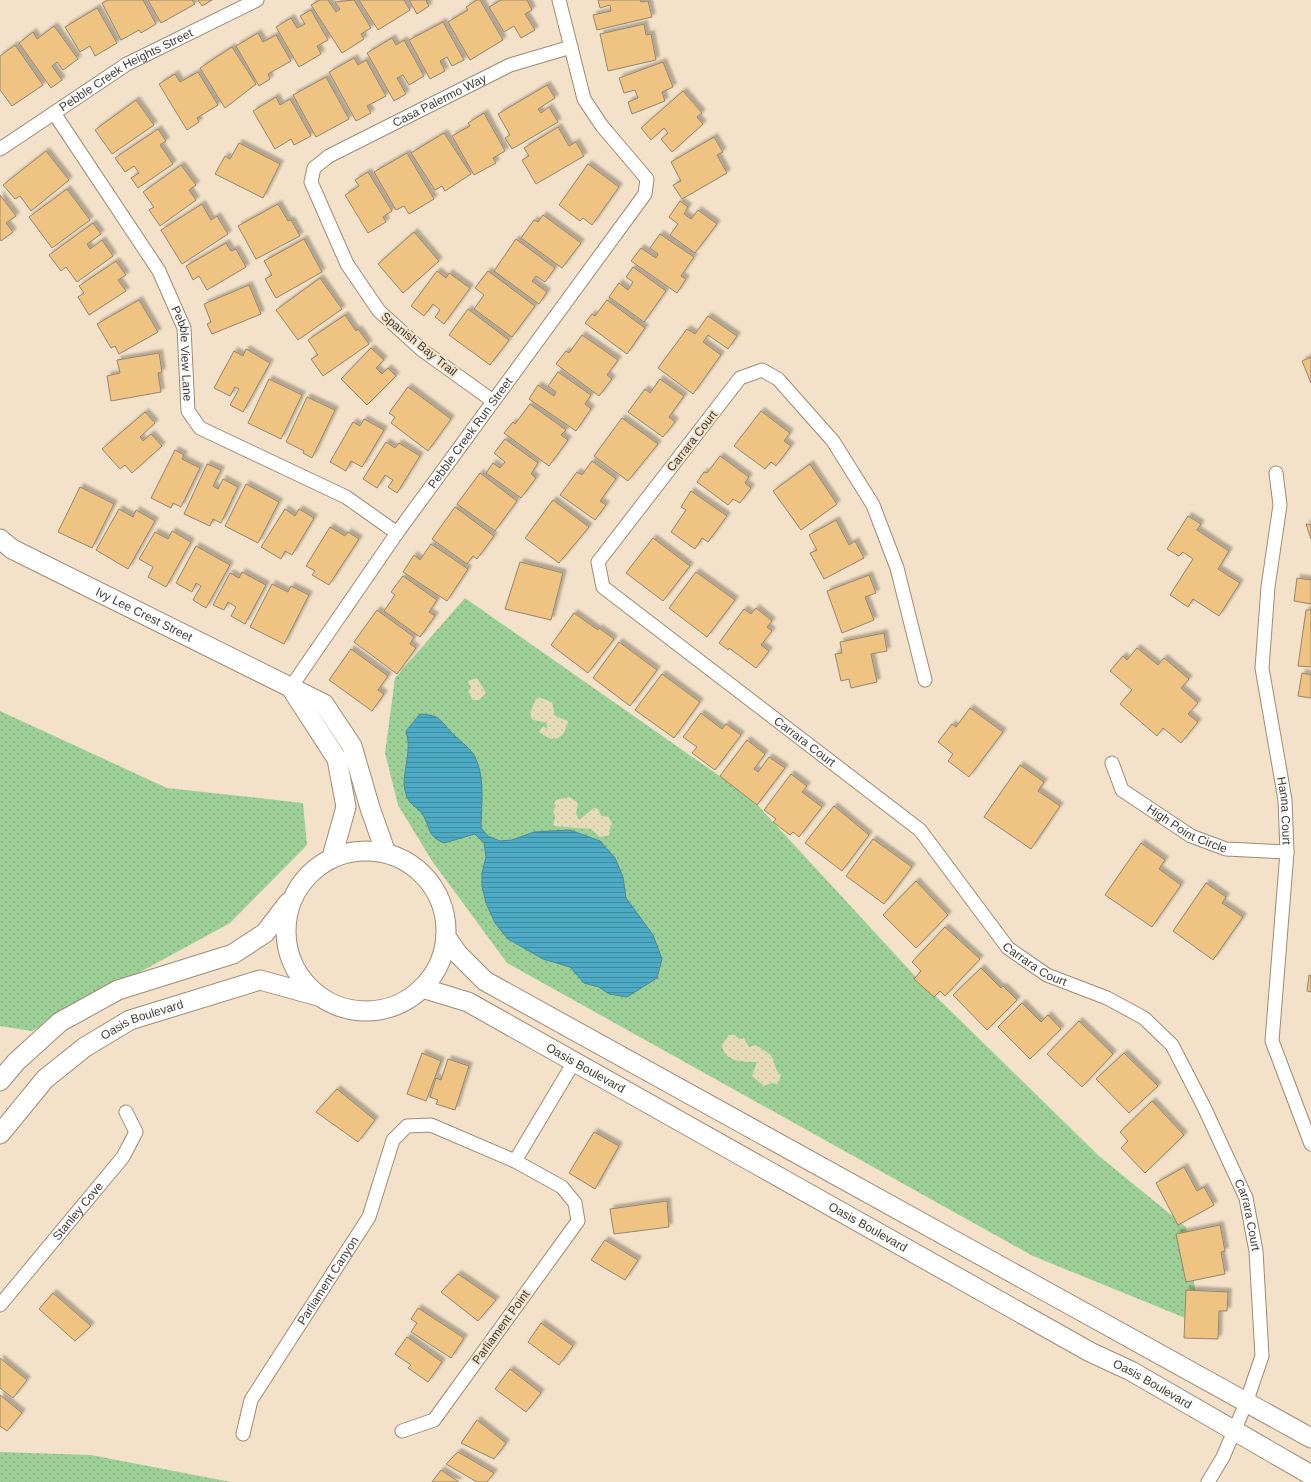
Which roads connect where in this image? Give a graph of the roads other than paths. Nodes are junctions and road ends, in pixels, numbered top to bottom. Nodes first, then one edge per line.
1 (257, 0) edge
2 (558, 0) edge
3 (571, 47) junction
4 (54, 113) junction
5 (0, 149) edge
6 (314, 168) joint
7 (493, 401) junction
8 (1276, 474) dead end
9 (397, 533) junction
10 (0, 539) edge
11 (925, 680) dead end
12 (290, 687) junction
13 (1112, 763) dead end
14 (1286, 852) junction
15 (386, 853) junction
16 (332, 858) junction
17 (293, 897) junction
18 (446, 937) junction
19 (422, 988) junction
20 (319, 996) junction
21 (574, 1062) junction
22 (0, 1081) edge
23 (126, 1112) dead end
24 (0, 1134) edge
25 (1311, 1144) edge
26 (516, 1161) junction
27 (0, 1305) edge
28 (1246, 1403) junction
29 (402, 1431) dead end
30 (1234, 1431) junction
31 (243, 1434) dead end
32 (1311, 1438) edge
33 (1311, 1475) edge
34 (1208, 1482) edge

1 - 4 street, Pebble Creek Heights Street
2 - 3 street
3 - 6 street, Casa Palermo Way
3 - 7 street, Pebble Creek Run Street
4 - 5 street, Pebble Creek Heights Street
4 - 9 street, Pebble View Lane
6 - 7 street, Spanish Bay Trail
7 - 9 street, Pebble Creek Run Street
8 - 14 street, Hanna Court
9 - 12 street, Pebble Creek Run Street
10 - 12 main road, Ivy Lee Crest Street
11 - 28 street, Carrara Court
12 - 15 main road, Ivy Lee Crest Street
12 - 16 main road
13 - 14 street, High Point Circle
14 - 25 street, Hanna Court
15 - 16 main road, Oasis Boulevard
15 - 18 main road, Oasis Boulevard
16 - 17 main road, Oasis Boulevard
17 - 20 main road, Oasis Boulevard
17 - 22 main road, Oasis Boulevard
18 - 19 main road, Oasis Boulevard
18 - 28 main road, Oasis Boulevard
19 - 20 main road, Oasis Boulevard
19 - 21 main road, Oasis Boulevard
20 - 24 main road, Oasis Boulevard
21 - 26 street
21 - 30 main road, Oasis Boulevard
23 - 27 street, Stanley Cove
26 - 29 street, Parliament Point
26 - 31 street, Parliament Canyon
28 - 30 street, Carrara Court
28 - 32 main road, Oasis Boulevard
30 - 33 main road, Oasis Boulevard
30 - 34 street, Carrara Court

